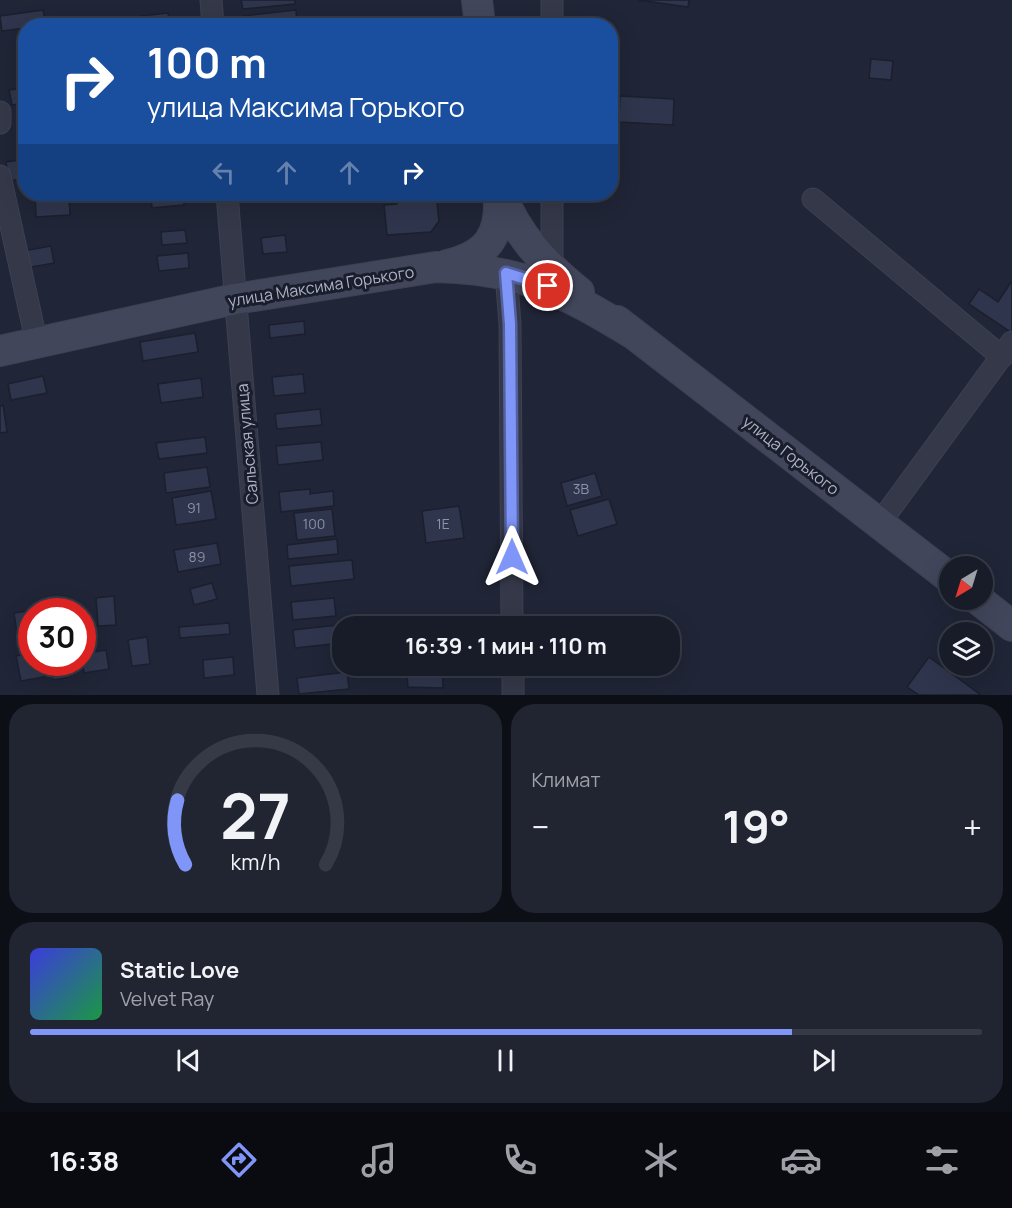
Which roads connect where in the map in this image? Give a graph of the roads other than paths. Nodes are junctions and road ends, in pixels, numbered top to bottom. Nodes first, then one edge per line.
1 (211, 0) edge
2 (477, 0) edge
3 (552, 0) edge
4 (212, 18) edge
5 (479, 18) edge
6 (552, 18) edge
7 (0, 112) edge
8 (0, 123) edge
9 (0, 176) edge
10 (813, 199) dead end
11 (228, 201) edge
12 (500, 201) edge
13 (503, 201) edge
14 (552, 201) edge
15 (436, 267) junction
16 (552, 268) junction
17 (506, 273) junction
18 (236, 299) junction
19 (632, 333) junction
20 (37, 344) junction
21 (1007, 350) edge
22 (0, 351) edge
23 (879, 524) junction
24 (939, 570) edge
25 (992, 610) edge
26 (513, 616) edge
27 (1012, 626) edge
28 (513, 676) edge
29 (268, 695) edge
30 (513, 695) edge

1 - 4 street
2 - 5 main road
3 - 6 street
7 - 8 street
9 - 20 street
10 - 21 street
11 - 18 street, Сальская улица
12 - 15 main road
13 - 16 main road
14 - 16 street
15 - 17 main road, улица Максима Горького
15 - 18 main road, улица Максима Горького
16 - 19 main road
17 - 19 main road, улица Максима Горького
17 - 26 street
18 - 20 main road, улица Максима Горького
18 - 29 street, Сальская улица
19 - 23 main road, улица Горького
20 - 22 main road, улица Максима Горького
21 - 23 street
23 - 24 main road, улица Горького
25 - 27 main road
28 - 30 street

